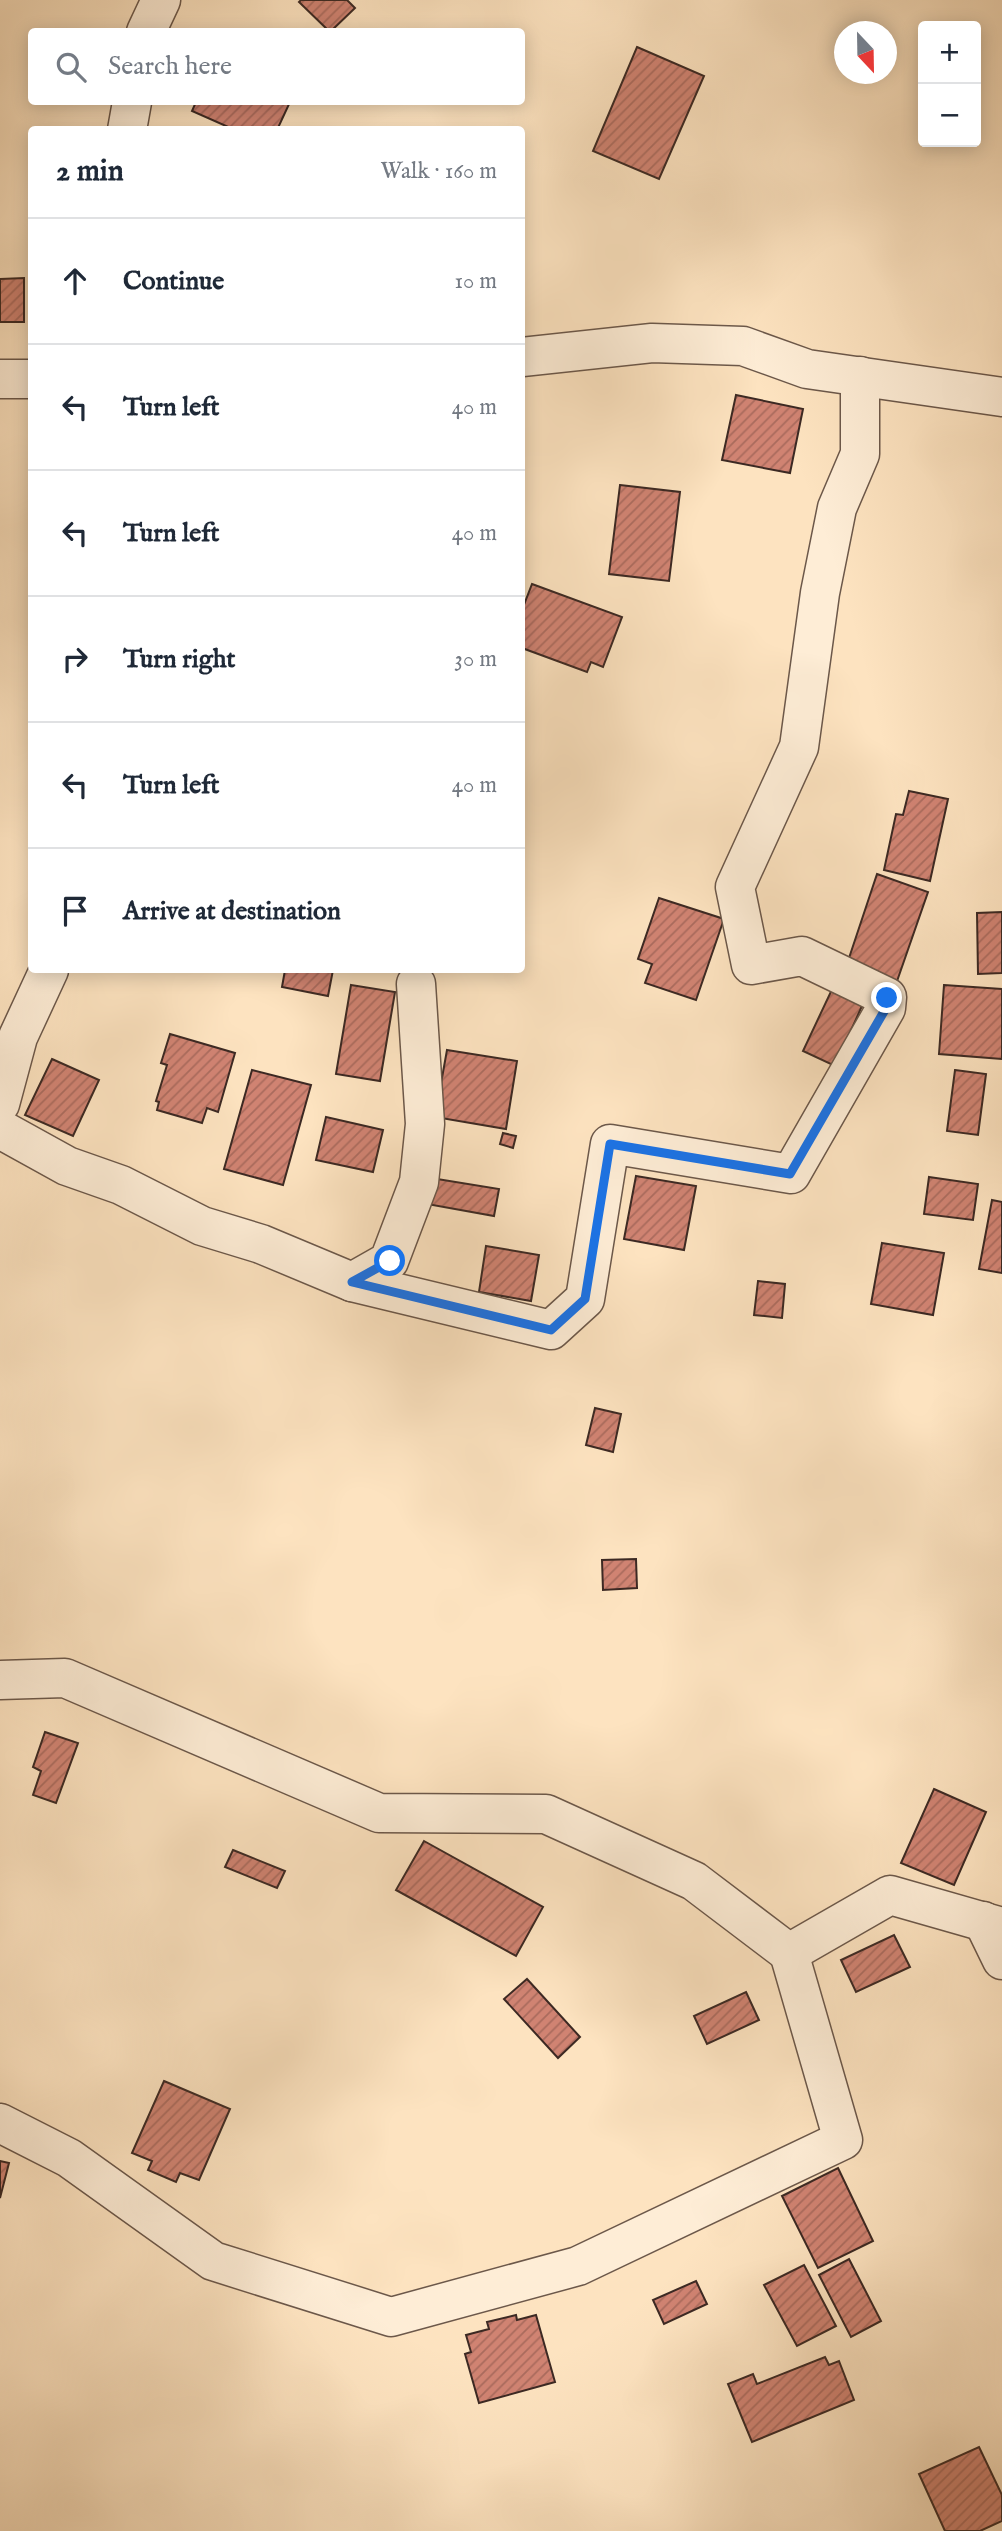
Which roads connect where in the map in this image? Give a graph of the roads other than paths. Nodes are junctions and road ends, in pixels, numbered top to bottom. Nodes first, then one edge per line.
1 (161, 0) edge
2 (148, 28) edge
3 (131, 105) edge
4 (128, 126) edge
5 (525, 357) edge
6 (860, 376) junction
7 (0, 379) edge
8 (28, 379) edge
9 (1002, 397) edge
10 (48, 973) edge
11 (416, 984) dead end
12 (0, 1104) edge
13 (0, 1129) edge
14 (352, 1282) junction
15 (0, 1680) edge
16 (993, 1924) edge
17 (789, 1953) junction
18 (1002, 1960) edge
19 (0, 2123) edge

1 - 2 street
3 - 4 street
5 - 6 street
6 - 9 street
6 - 14 street
7 - 8 street
10 - 12 street
11 - 14 street
13 - 14 street
15 - 17 street
16 - 17 street
16 - 18 street
17 - 19 street

